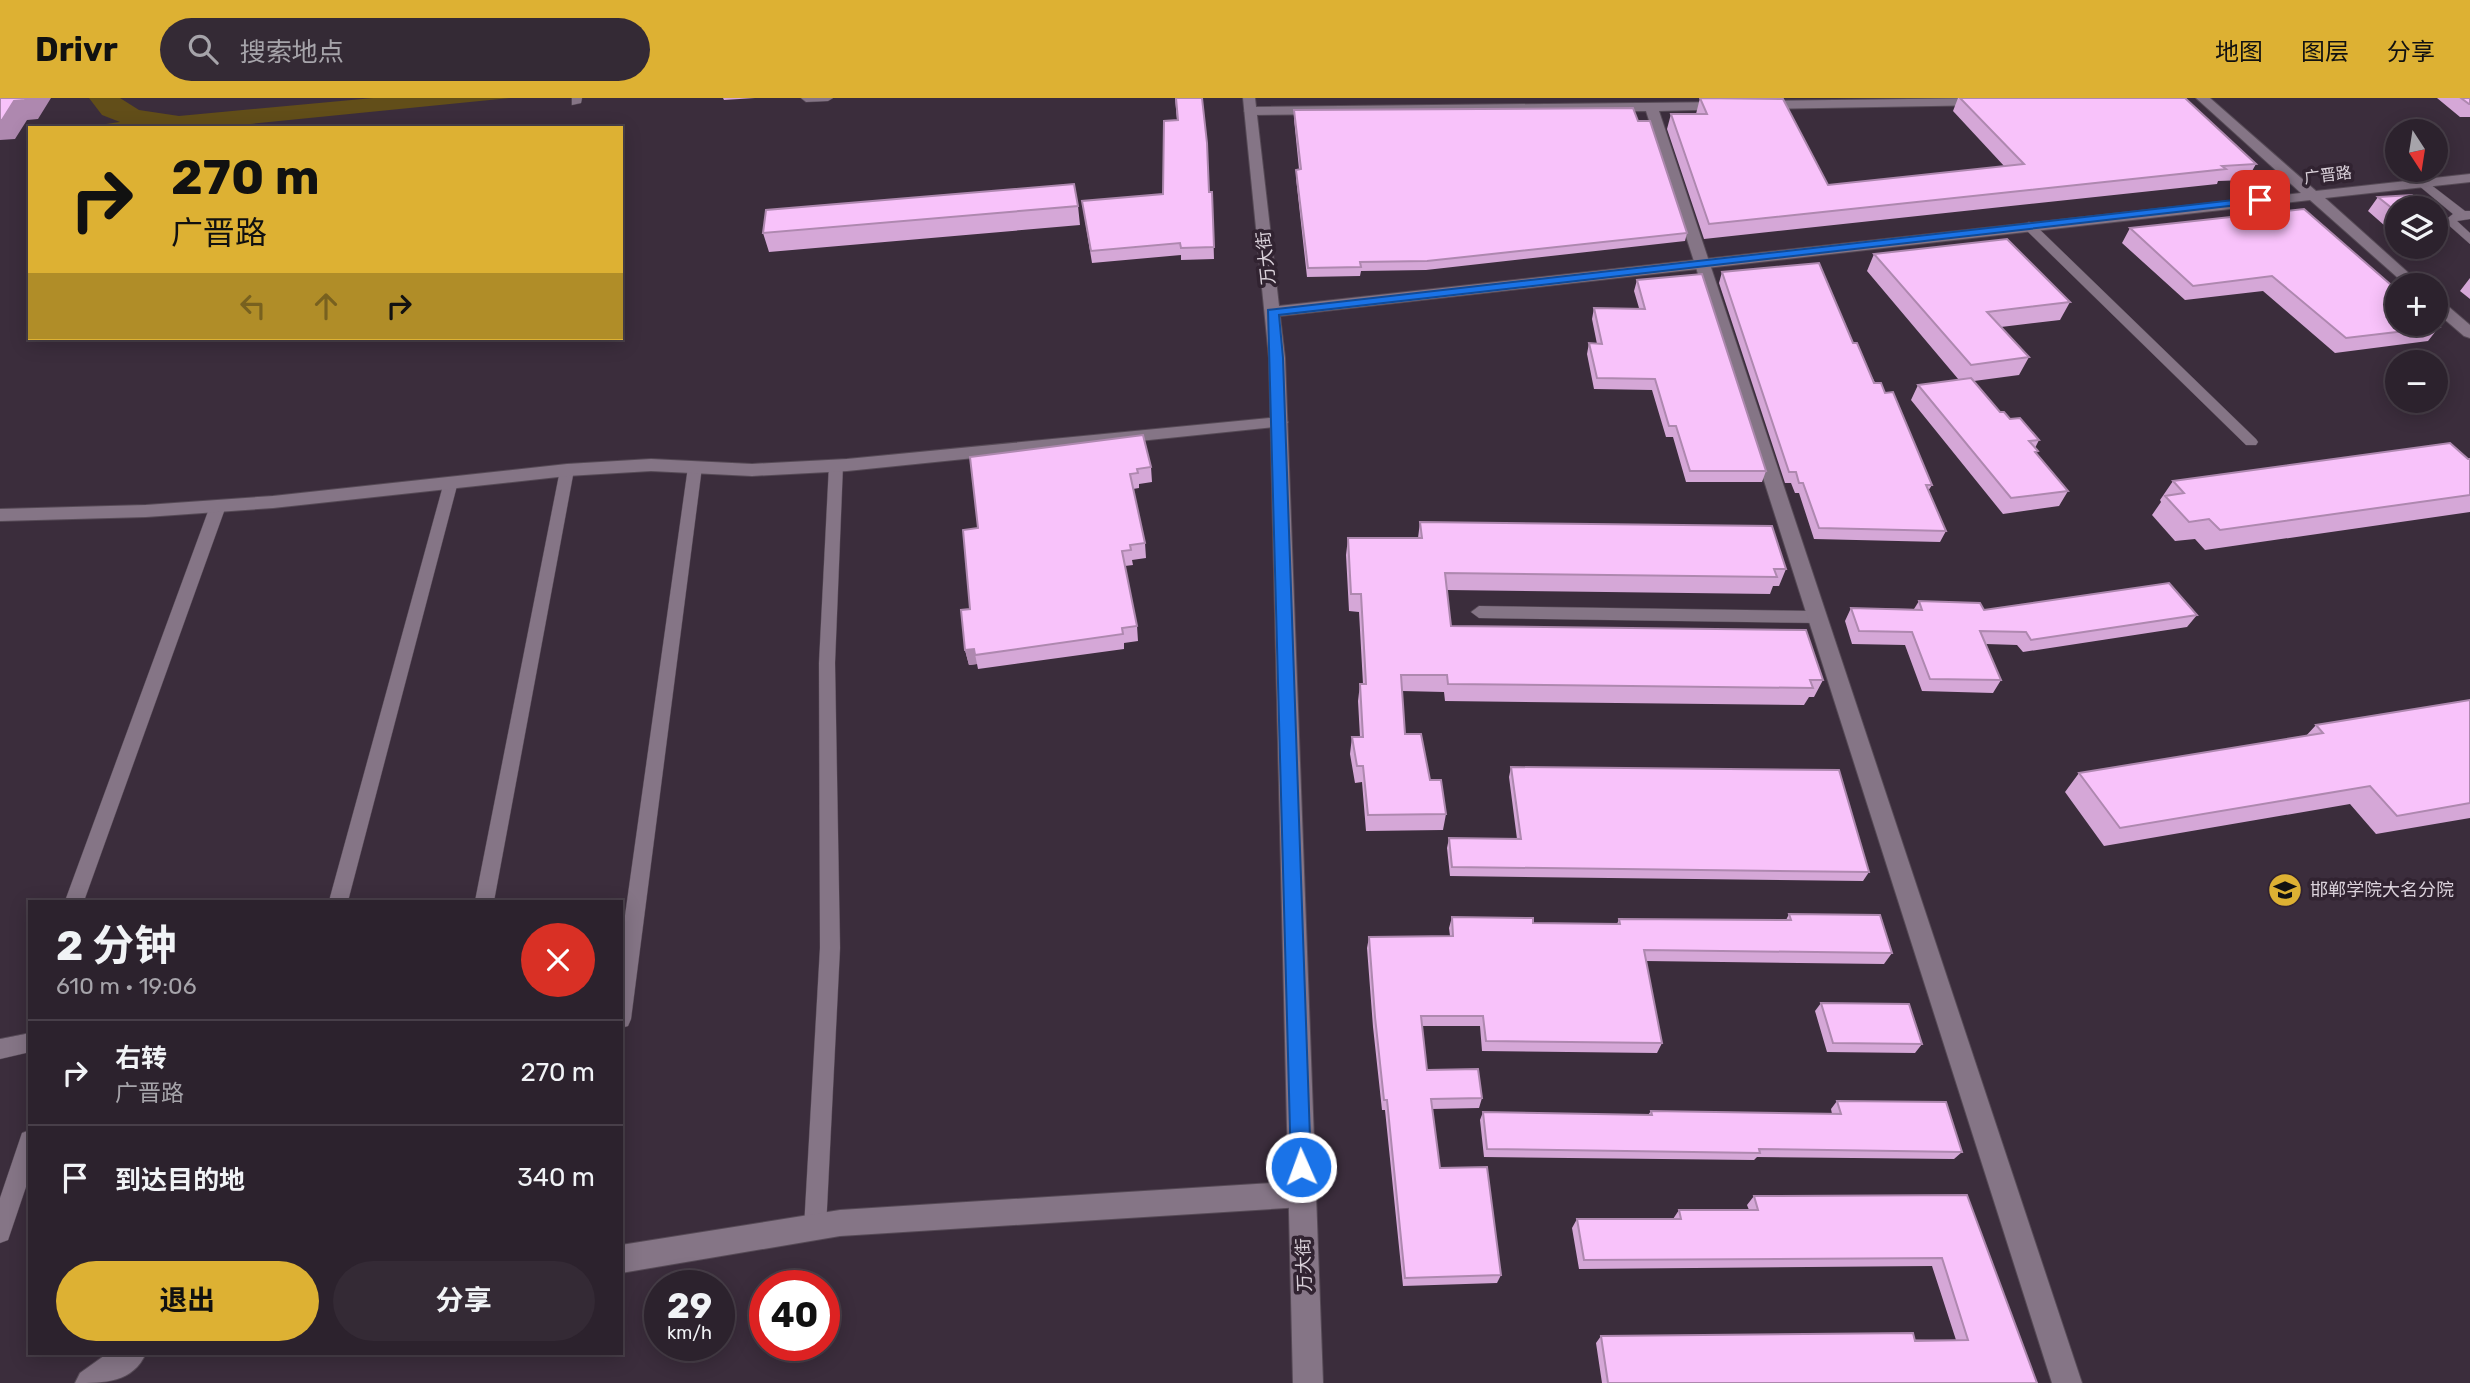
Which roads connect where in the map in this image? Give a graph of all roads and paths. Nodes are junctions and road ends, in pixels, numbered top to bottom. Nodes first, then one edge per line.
1 (828, 98) edge
2 (2202, 98) edge
3 (806, 99) edge
4 (1780, 101) edge
5 (2004, 102) edge
6 (1250, 105) edge
7 (1651, 107) junction
8 (2470, 178) edge
9 (2422, 183) junction
10 (2312, 194) junction
11 (2466, 215) edge
12 (2029, 226) junction
13 (2470, 240) edge
14 (1703, 263) junction
15 (2401, 273) edge
16 (1272, 312) junction
17 (2448, 314) edge
18 (2470, 333) edge
19 (1279, 422) junction
20 (2251, 442) dead end
21 (836, 465) junction
22 (695, 467) junction
23 (567, 470) junction
24 (451, 482) junction
25 (218, 506) junction
26 (0, 515) edge
27 (1479, 612) dead end
28 (1817, 617) junction
29 (74, 900) edge
30 (338, 900) edge
31 (484, 900) edge
32 (623, 1004) edge
33 (28, 1042) edge
34 (0, 1049) edge
35 (28, 1146) edge
36 (1302, 1194) junction
37 (815, 1228) junction
38 (0, 1233) edge
39 (623, 1259) edge
40 (129, 1355) edge
41 (90, 1383) edge
42 (1308, 1383) edge
43 (2067, 1383) edge

1 - 3 lane
2 - 10 street
4 - 5 street
4 - 7 street
6 - 7 street
6 - 16 street, 万大街
7 - 14 street
8 - 9 street, 广晋路
9 - 10 street, 广晋路
9 - 11 lane
10 - 12 street, 广晋路
10 - 15 street
11 - 13 lane
12 - 14 street, 广晋路
12 - 20 lane
14 - 16 street, 广晋路
14 - 28 street
16 - 19 street, 万大街
17 - 18 street
19 - 21 street
19 - 36 street, 万大街
21 - 22 street
21 - 37 lane
22 - 23 street
22 - 32 lane
23 - 24 street
23 - 31 lane
24 - 25 street
24 - 30 lane
25 - 26 street
25 - 29 lane
27 - 28 lane
28 - 43 street
33 - 34 lane
35 - 38 lane
36 - 37 street
36 - 42 street, 万大街
37 - 39 street
40 - 41 street

